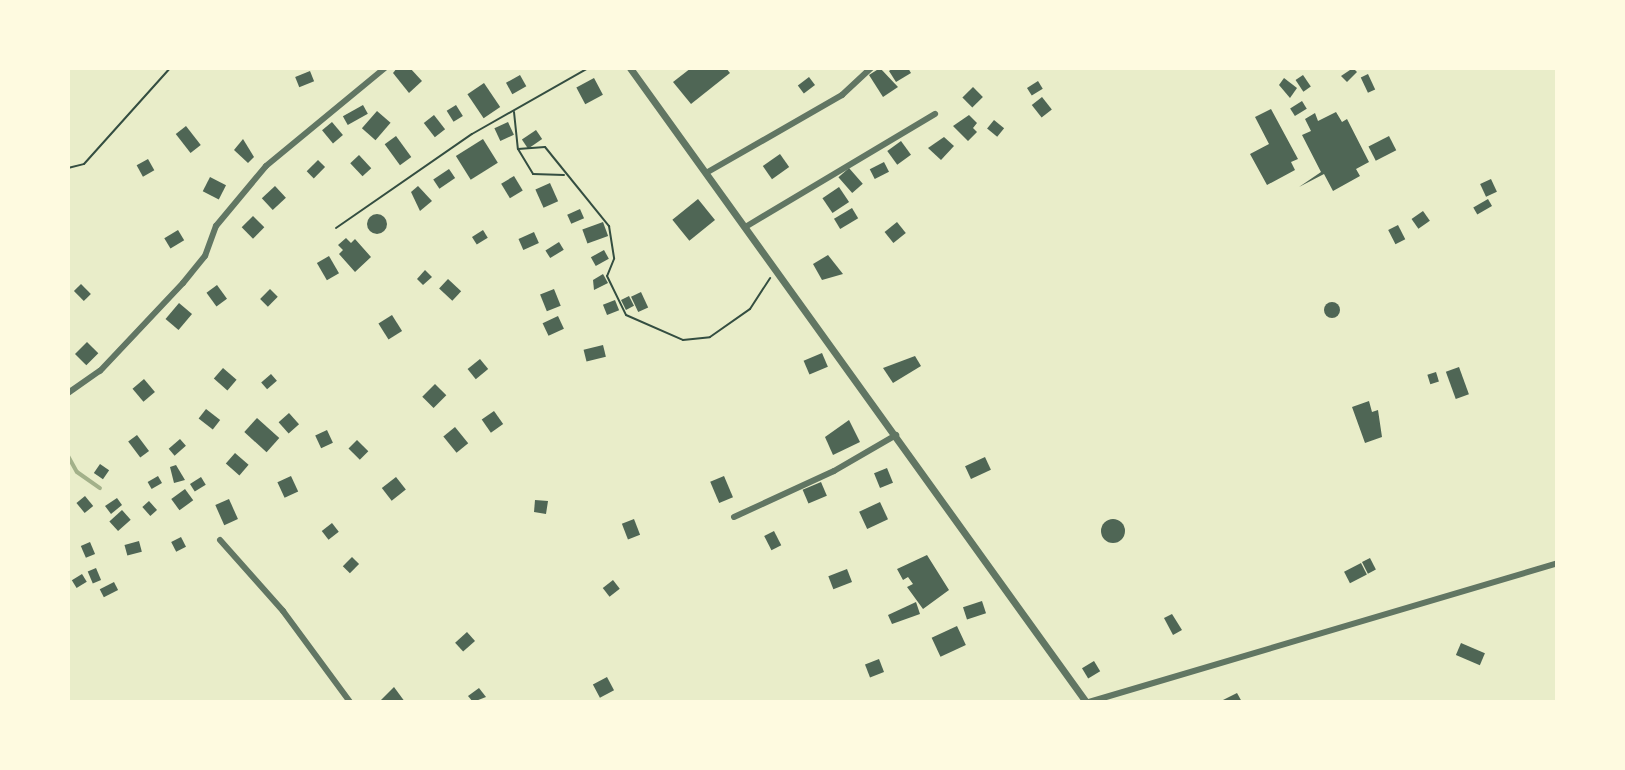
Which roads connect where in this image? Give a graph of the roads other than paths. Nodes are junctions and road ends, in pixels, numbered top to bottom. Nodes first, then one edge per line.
1 (385, 68) edge
2 (630, 68) edge
3 (871, 68) edge
4 (935, 114) dead end
5 (706, 173) junction
6 (747, 226) junction
7 (68, 393) edge
8 (896, 435) junction
9 (734, 517) dead end
10 (220, 540) dead end
11 (1557, 563) edge
12 (350, 702) edge
13 (1088, 702) edge

1 - 7 street
2 - 5 street
3 - 5 street
4 - 6 street
5 - 6 street
6 - 8 street
8 - 9 street
8 - 13 street
10 - 12 street
11 - 13 street

